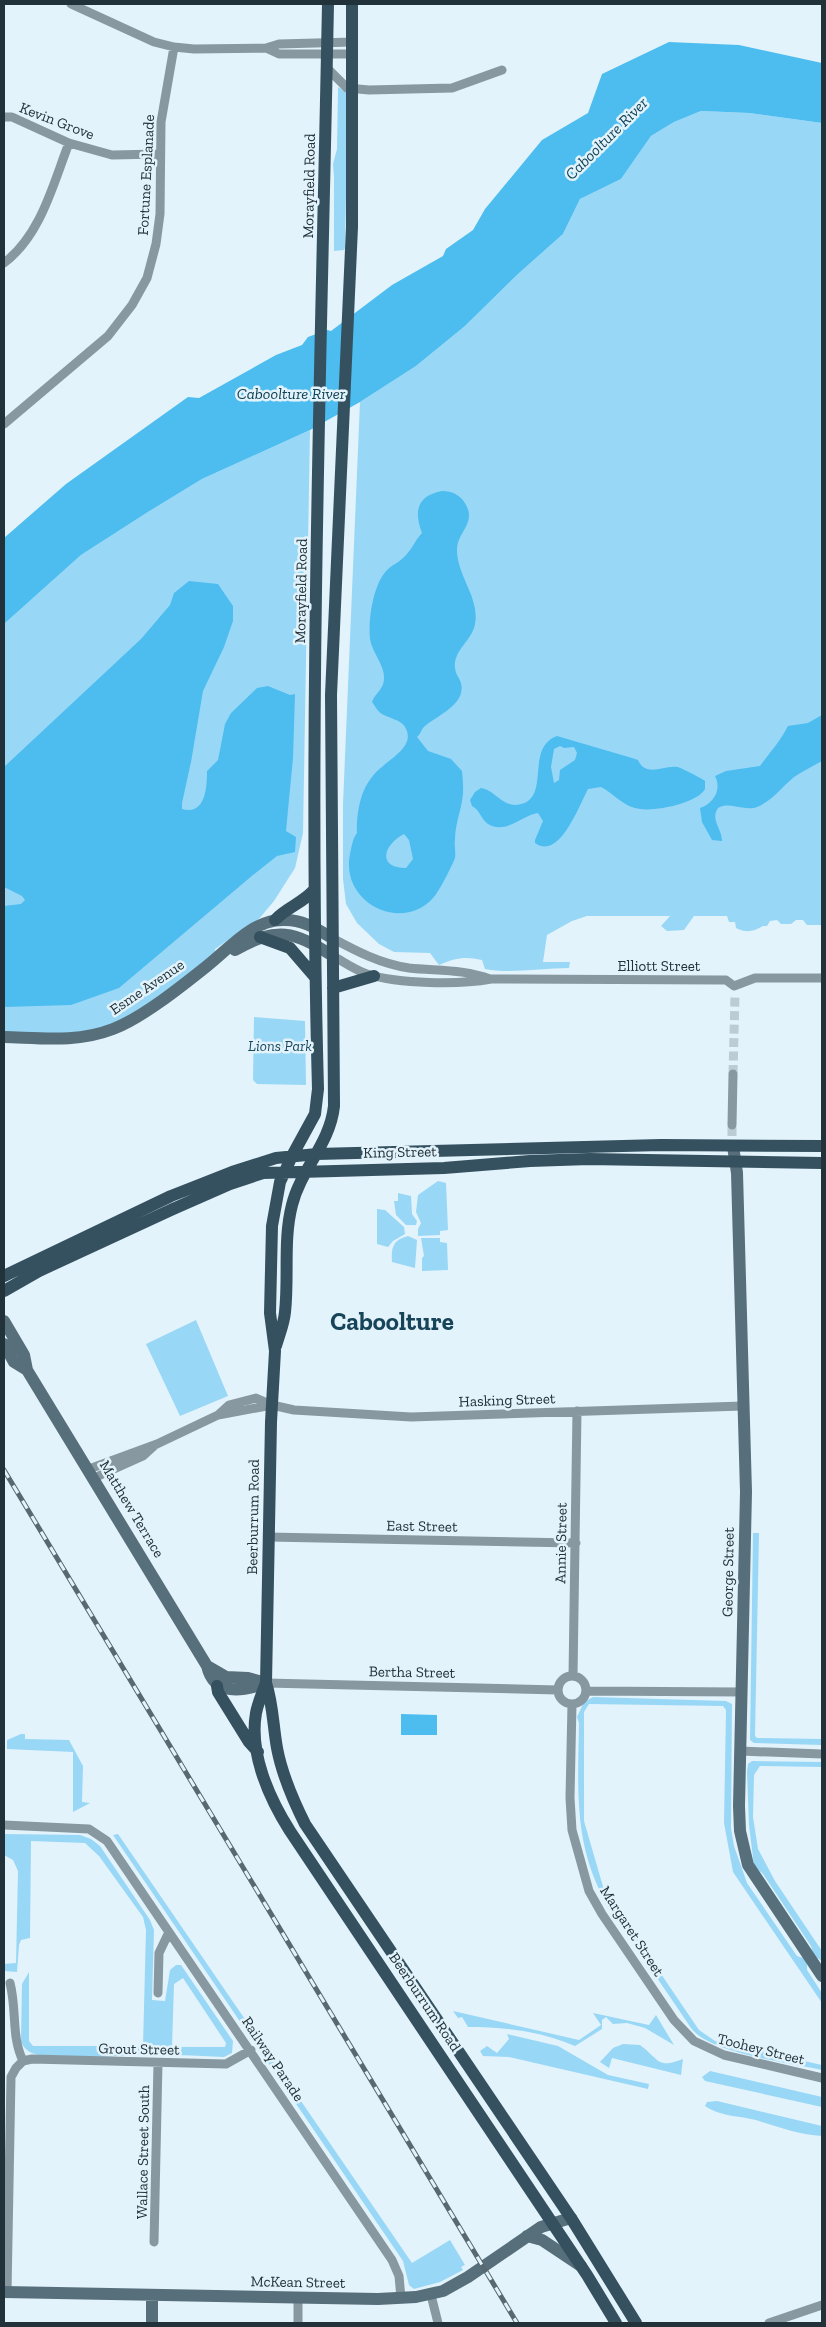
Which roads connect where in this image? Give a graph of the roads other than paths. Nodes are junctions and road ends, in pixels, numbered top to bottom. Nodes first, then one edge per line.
1 (71, 4) edge
2 (328, 4) edge
3 (352, 4) edge
4 (174, 46) junction
5 (327, 48) junction
6 (353, 48) junction
7 (327, 68) junction
8 (502, 70) dead end
9 (353, 90) junction
10 (4, 116) edge
11 (69, 142) junction
12 (160, 154) junction
13 (4, 263) edge
14 (4, 424) edge
15 (314, 890) junction
16 (275, 920) junction
17 (314, 928) junction
18 (260, 937) junction
19 (332, 938) junction
20 (315, 945) junction
21 (333, 956) junction
22 (215, 960) junction
23 (374, 976) junction
24 (315, 977) junction
25 (822, 978) edge
26 (491, 979) junction
27 (333, 988) junction
28 (4, 1036) edge
29 (733, 1074) tunnel mouth
30 (732, 1125) tunnel mouth
31 (732, 1141) junction
32 (822, 1146) edge
33 (317, 1154) junction
34 (292, 1156) junction
35 (736, 1162) junction
36 (822, 1163) edge
37 (285, 1171) junction
38 (307, 1171) junction
39 (4, 1276) edge
40 (4, 1291) edge
41 (4, 1321) edge
42 (4, 1344) edge
43 (275, 1351) junction
44 (27, 1370) junction
45 (272, 1406) junction
46 (743, 1406) junction
47 (577, 1411) junction
48 (92, 1474) junction
49 (268, 1537) junction
50 (576, 1543) junction
51 (207, 1666) junction
52 (573, 1676) junction
53 (266, 1683) junction
54 (218, 1686) junction
55 (558, 1690) junction
56 (586, 1690) junction
57 (742, 1692) junction
58 (572, 1704) junction
59 (740, 1750) junction
60 (258, 1752) junction
61 (822, 1754) edge
62 (4, 1825) edge
63 (169, 1932) junction
64 (822, 1976) edge
65 (10, 1983) dead end
66 (158, 1993) dead end
67 (694, 2041) joint
68 (251, 2050) junction
69 (23, 2061) junction
70 (158, 2063) junction
71 (822, 2078) edge
72 (570, 2218) junction
73 (552, 2222) junction
74 (527, 2236) junction
75 (154, 2242) dead end
76 (581, 2266) junction
77 (6, 2292) edge
78 (152, 2295) junction
79 (431, 2295) junction
80 (298, 2298) junction
81 (401, 2298) junction
82 (822, 2305) edge
83 (152, 2323) edge
84 (298, 2323) edge
85 (438, 2323) edge
86 (616, 2323) edge
87 (636, 2323) edge
88 (769, 2323) edge

1 - 4 street
2 - 5 main road, Morayfield Road
3 - 6 main road
4 - 5 street
4 - 12 street, Fortune Esplanade
5 - 6 street
5 - 7 main road, Morayfield Road
6 - 9 main road
7 - 9 street
7 - 15 main road, Morayfield Road
8 - 9 street
9 - 19 main road
10 - 11 street, Kevin Grove
11 - 12 street, Kevin Grove
11 - 13 street
12 - 14 street, Fortune Esplanade
15 - 16 main road
15 - 17 main road, Morayfield Road
16 - 17 street, Esme Avenue
16 - 22 street, Esme Avenue
17 - 19 street, Esme Avenue
17 - 20 main road, Morayfield Road
18 - 20 street, Esme Avenue
18 - 22 street, Esme Avenue
18 - 24 main road
19 - 21 main road
19 - 26 street, Elliott Street
20 - 21 street, Esme Avenue
20 - 24 main road, Morayfield Road
21 - 23 street, Elliott Street
21 - 27 main road
22 - 28 street, Esme Avenue
23 - 26 street, Elliott Street
23 - 27 main road
24 - 34 main road, Morayfield Road
25 - 26 street, Elliott Street
27 - 33 main road
29 - 30 street
31 - 32 main road, King Street
31 - 33 main road, King Street
31 - 35 street, George Street
33 - 34 main road, King Street
33 - 38 main road
34 - 37 main road, Morayfield Road
34 - 39 main road, King Street
35 - 36 main road, King Street
35 - 38 main road, King Street
35 - 46 street, George Street
37 - 38 main road, King Street
37 - 40 main road, King Street
37 - 43 main road, Beerburrum Road
38 - 43 main road, Beerburrum Road
41 - 44 street, Matthew Terrace
42 - 44 street, Matthew Terrace
43 - 45 main road, Beerburrum Road
44 - 48 street, Matthew Terrace
45 - 47 street, Hasking Street
45 - 48 street, Hasking Street
45 - 49 main road, Beerburrum Road
46 - 47 street, Hasking Street
46 - 57 street, George Street
47 - 50 street, Annie Street
48 - 51 street, Matthew Terrace
49 - 50 street, East Street
49 - 53 main road, Beerburrum Road
50 - 52 street, Annie Street
51 - 53 street, Matthew Terrace
51 - 54 street, Matthew Terrace
52 - 55 street
52 - 56 street
53 - 54 street
53 - 55 street, Bertha Street
53 - 60 main road, Beerburrum Road
53 - 72 main road, Beerburrum Road
54 - 60 main road
55 - 58 street
56 - 57 street
56 - 58 street
57 - 59 street, George Street
58 - 67 street, Margaret Street
59 - 61 street
59 - 64 street, George Street
60 - 73 main road, Beerburrum Road
62 - 63 street, Railway Parade
63 - 66 street
63 - 68 street, Railway Parade
65 - 69 street
67 - 71 street, Toohey Street
68 - 70 street, Grout Street
68 - 81 street, Railway Parade
69 - 70 street, Grout Street
69 - 77 street
70 - 75 street, Wallace Street South
72 - 73 street, McKean Street
72 - 87 main road, Beerburrum Road
73 - 74 street, McKean Street
73 - 76 main road, Beerburrum Road
74 - 76 street
74 - 79 street, McKean Street
76 - 86 main road, Beerburrum Road
77 - 78 street, McKean Street
78 - 80 street, McKean Street
78 - 83 street
79 - 81 street, McKean Street
79 - 85 street
80 - 81 street, McKean Street
80 - 84 street
82 - 88 street

